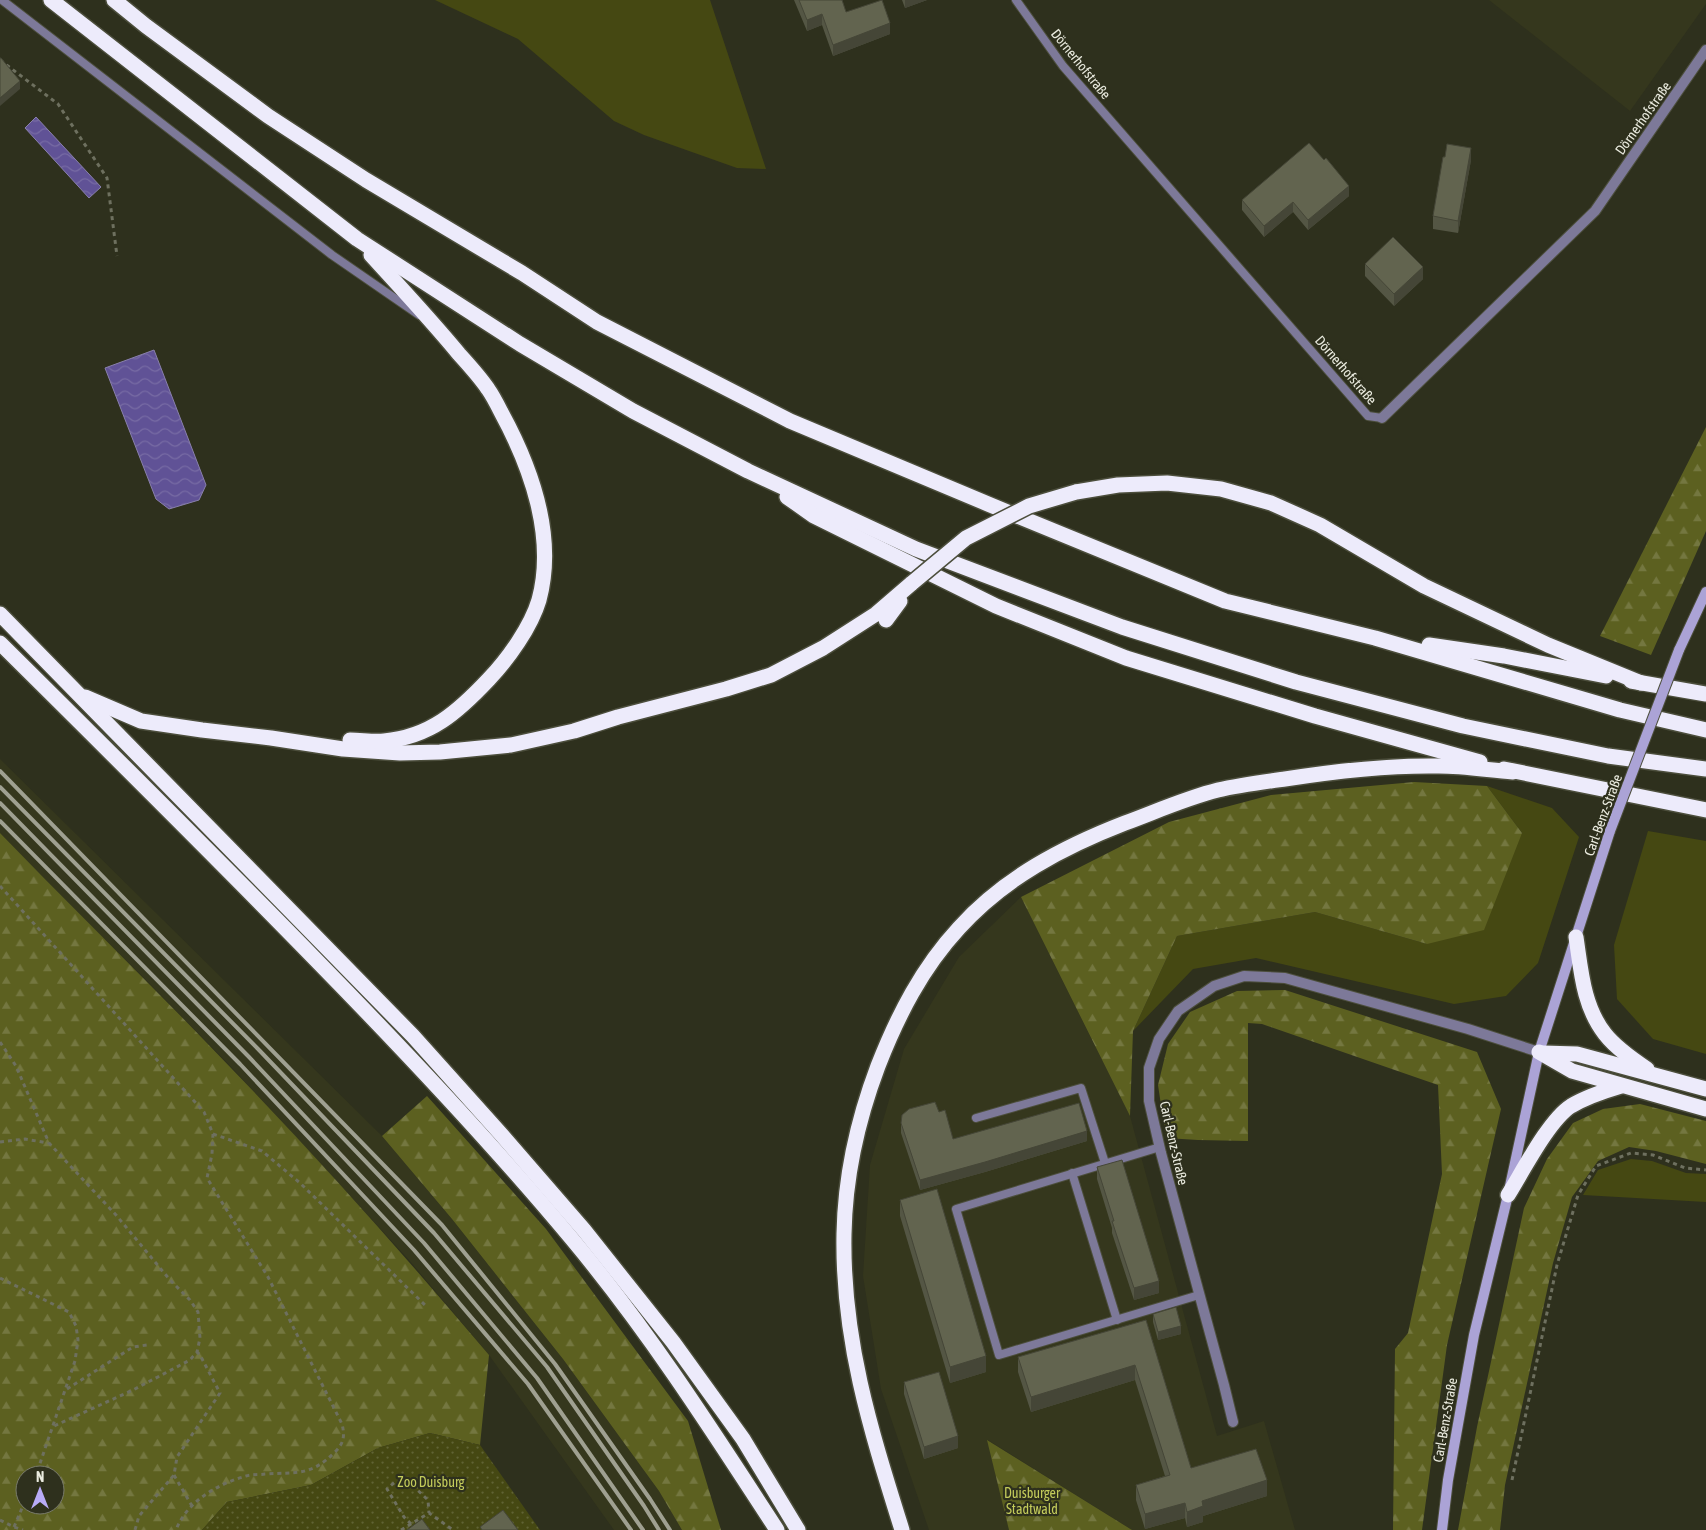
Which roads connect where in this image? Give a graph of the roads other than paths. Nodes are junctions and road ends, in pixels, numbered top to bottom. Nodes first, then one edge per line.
1 (2, 0) edge
2 (51, 0) edge
3 (114, 0) edge
4 (1016, 0) edge
5 (1706, 50) edge
6 (357, 239) junction
7 (437, 328) junction
8 (1382, 418) joint
9 (748, 471) junction
10 (1706, 592) edge
11 (0, 614) edge
12 (1375, 638) junction
13 (0, 643) edge
14 (1641, 683) junction
15 (77, 693) junction
16 (1706, 694) edge
17 (1706, 730) edge
18 (301, 739) junction
19 (1706, 769) edge
20 (1513, 772) junction
21 (1706, 810) edge
22 (1576, 937) junction
23 (1538, 1052) junction
24 (1654, 1075) junction
25 (1621, 1086) junction
26 (1706, 1090) edge
27 (1706, 1109) edge
28 (976, 1118) dead end
29 (1160, 1147) junction
30 (1105, 1163) junction
31 (1072, 1173) junction
32 (1508, 1195) junction
33 (1199, 1295) junction
34 (1117, 1320) junction
35 (1233, 1422) dead end
36 (777, 1530) edge
37 (798, 1530) edge
38 (902, 1530) edge
39 (1442, 1530) edge

1 - 7 lane
2 - 6 highway
3 - 12 highway
4 - 8 lane, Dörnerhofstraße
5 - 8 street, Dörnerhofstraße
6 - 7 highway
6 - 9 highway
7 - 18 highway
9 - 19 highway
9 - 20 highway
10 - 22 main road, Carl-Benz-Straße, bridge
11 - 15 highway
12 - 14 highway
12 - 17 highway
13 - 36 highway
14 - 16 highway
14 - 18 highway, bridge
15 - 18 highway
15 - 37 highway
20 - 21 highway
20 - 38 highway
22 - 23 main road, Carl-Benz-Straße
22 - 24 highway
23 - 24 highway
23 - 25 highway
23 - 29 street, Carl-Benz-Straße
23 - 32 main road, Carl-Benz-Straße
24 - 26 highway
25 - 27 highway
25 - 32 highway
28 - 30 lane
29 - 30 lane
29 - 33 street, Carl-Benz-Straße
30 - 31 lane
31 - 34 lane
31 - 34 lane
32 - 39 main road, Carl-Benz-Straße
33 - 34 lane
33 - 35 street, Carl-Benz-Straße

